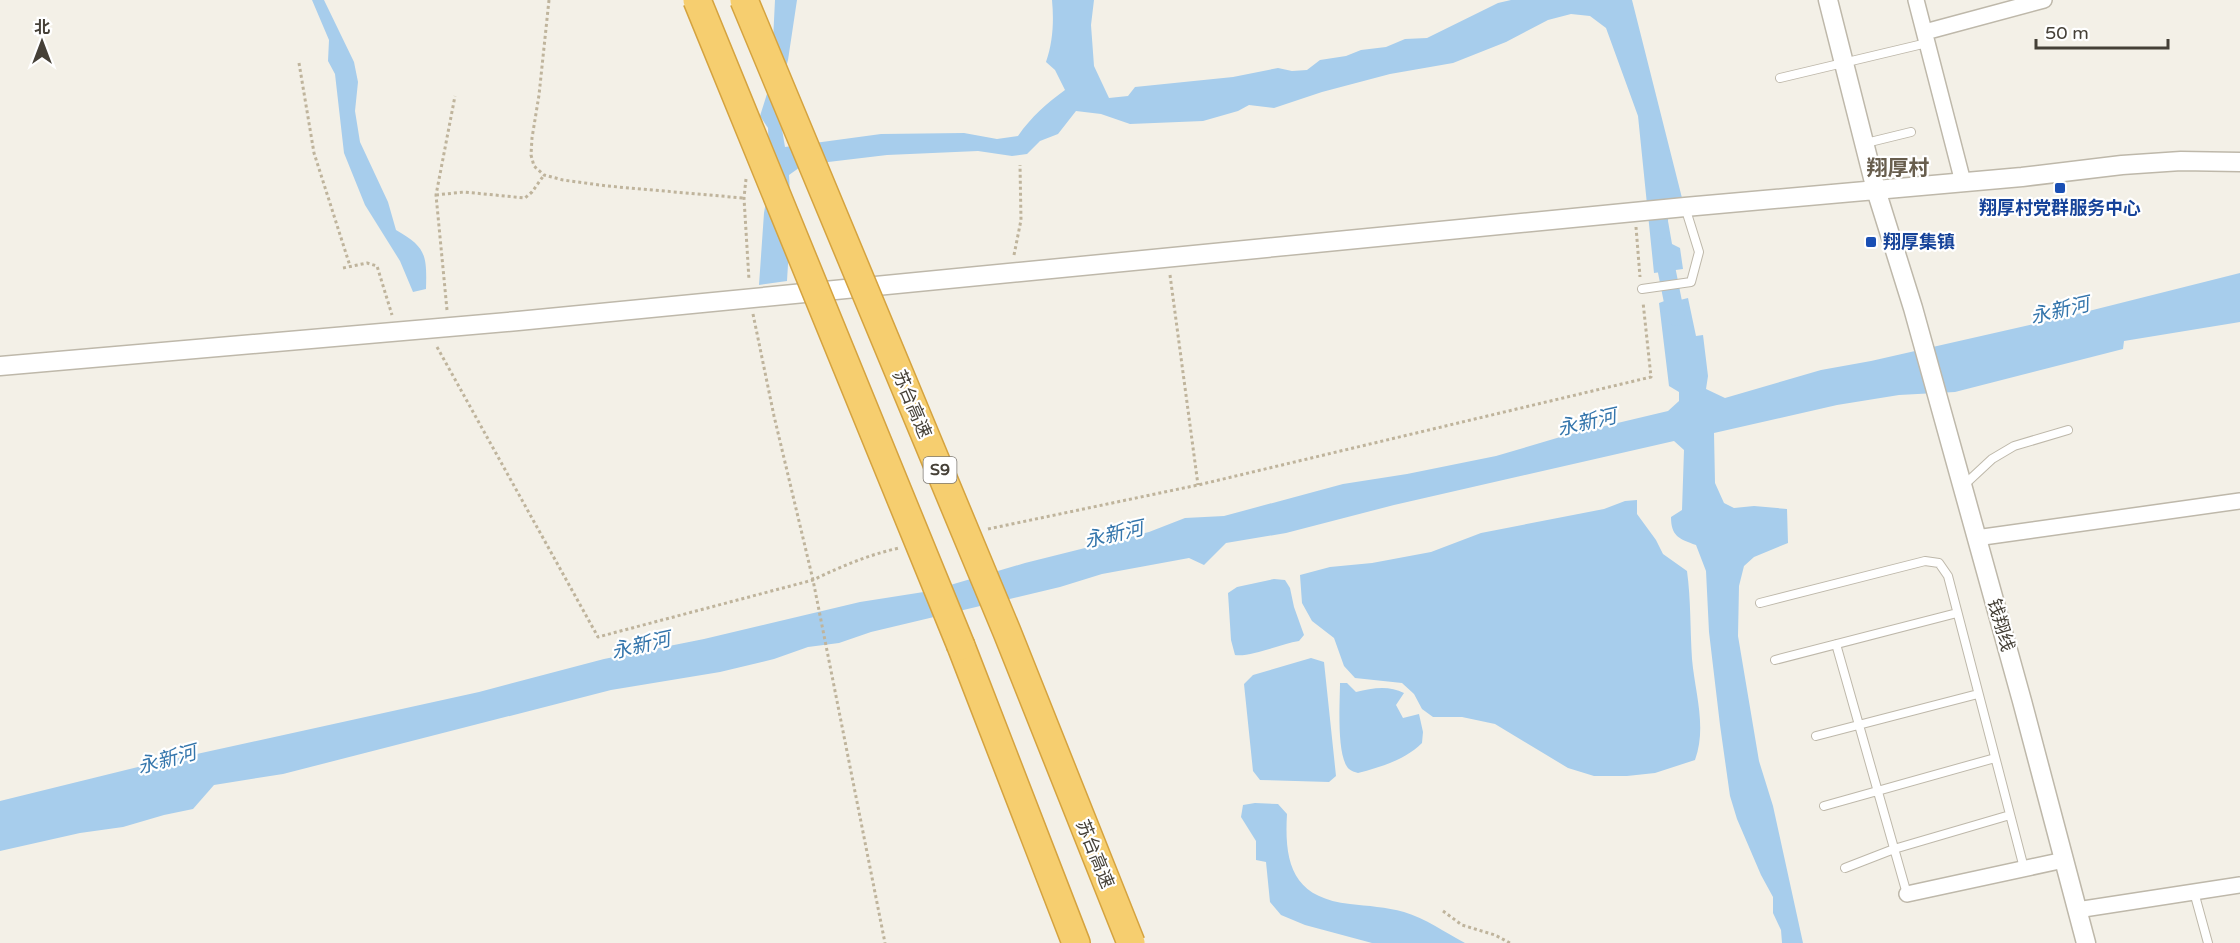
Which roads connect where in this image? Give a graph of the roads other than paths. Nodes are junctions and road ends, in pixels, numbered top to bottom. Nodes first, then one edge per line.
1 (697, 0) edge
2 (744, 0) edge
3 (1828, 0) edge
4 (1916, 0) edge
5 (2044, 0) edge
6 (1926, 38) junction
7 (1844, 63) junction
8 (1780, 78) dead end
9 (1911, 132) dead end
10 (1864, 144) junction
11 (2240, 162) edge
12 (1963, 182) junction
13 (1875, 190) junction
14 (1685, 207) junction
15 (1642, 290) road end
16 (0, 366) edge
17 (2068, 430) dead end
18 (1962, 488) junction
19 (2240, 501) edge
20 (1976, 538) junction
21 (1761, 603) dead end
22 (1957, 613) junction
23 (1836, 644) junction
24 (1775, 660) dead end
25 (1978, 694) junction
26 (1859, 725) junction
27 (1816, 736) dead end
28 (1995, 758) junction
29 (1878, 790) junction
30 (1824, 806) dead end
31 (2010, 815) junction
32 (1894, 849) junction
33 (2064, 860) junction
34 (1845, 868) dead end
35 (2024, 868) junction
36 (2240, 885) edge
37 (2194, 892) junction
38 (1907, 894) joint
39 (2078, 910) junction
40 (1076, 943) edge
41 (1131, 943) edge
42 (2086, 943) edge
43 (2208, 943) edge

1 - 40 highway, bridge
2 - 41 highway, 苏台高速 / S9, bridge
3 - 7 street, 钱翔线
4 - 6 street
5 - 6 street
6 - 7 lane
6 - 12 street
7 - 8 lane
7 - 10 street, 钱翔线
9 - 10 lane
10 - 13 street, 钱翔线
11 - 12 street
12 - 13 street
13 - 14 street
13 - 18 street, 钱翔线
14 - 15 lane
14 - 16 street
17 - 18 lane
18 - 20 street, 钱翔线
19 - 20 street
20 - 33 street, 钱翔线
21 - 22 lane
22 - 23 lane
22 - 25 lane
23 - 24 lane
23 - 26 lane
25 - 26 lane
25 - 28 lane
26 - 27 lane
26 - 29 lane
28 - 29 lane
28 - 31 lane
29 - 30 lane
29 - 32 lane
31 - 32 lane
31 - 35 lane
32 - 34 lane
32 - 38 lane
33 - 35 street
33 - 39 street, 钱翔线
35 - 38 street
36 - 37 street
37 - 39 street
37 - 43 lane
39 - 42 street, 钱翔线

